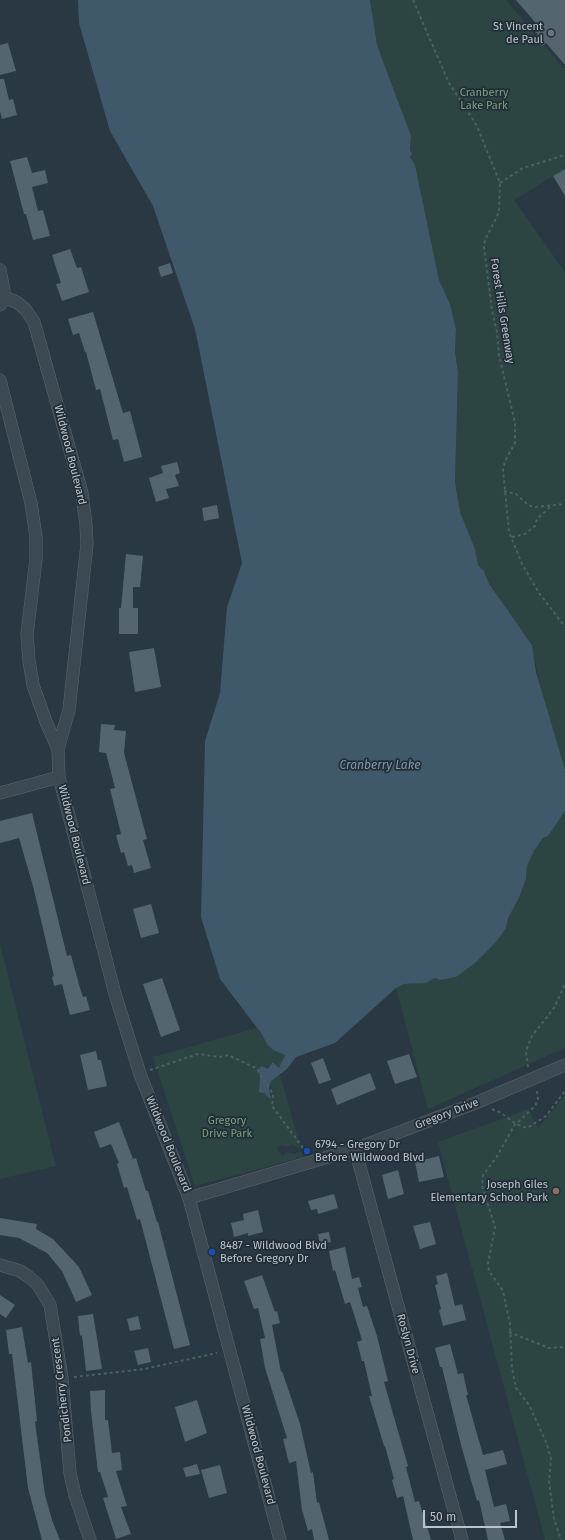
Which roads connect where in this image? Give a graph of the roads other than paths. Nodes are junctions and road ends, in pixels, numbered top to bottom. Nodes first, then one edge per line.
1 (0, 270) edge
2 (3, 301) edge
3 (0, 380) edge
4 (58, 748) junction
5 (59, 777) junction
6 (0, 793) edge
7 (565, 1066) edge
8 (355, 1149) junction
9 (189, 1198) junction
10 (0, 1265) edge
11 (90, 1540) edge
12 (280, 1540) edge
13 (462, 1540) edge

1 - 2 street, Wildwood Boulevard
2 - 4 street, Wildwood Boulevard
3 - 4 street, Wildwood Boulevard
4 - 5 street, Wildwood Boulevard
5 - 6 street
5 - 9 street, Wildwood Boulevard
7 - 8 street, Gregory Drive
8 - 9 street, Gregory Drive
8 - 13 street, Roslyn Drive
9 - 12 street, Wildwood Boulevard
10 - 11 street, Pondicherry Crescent

